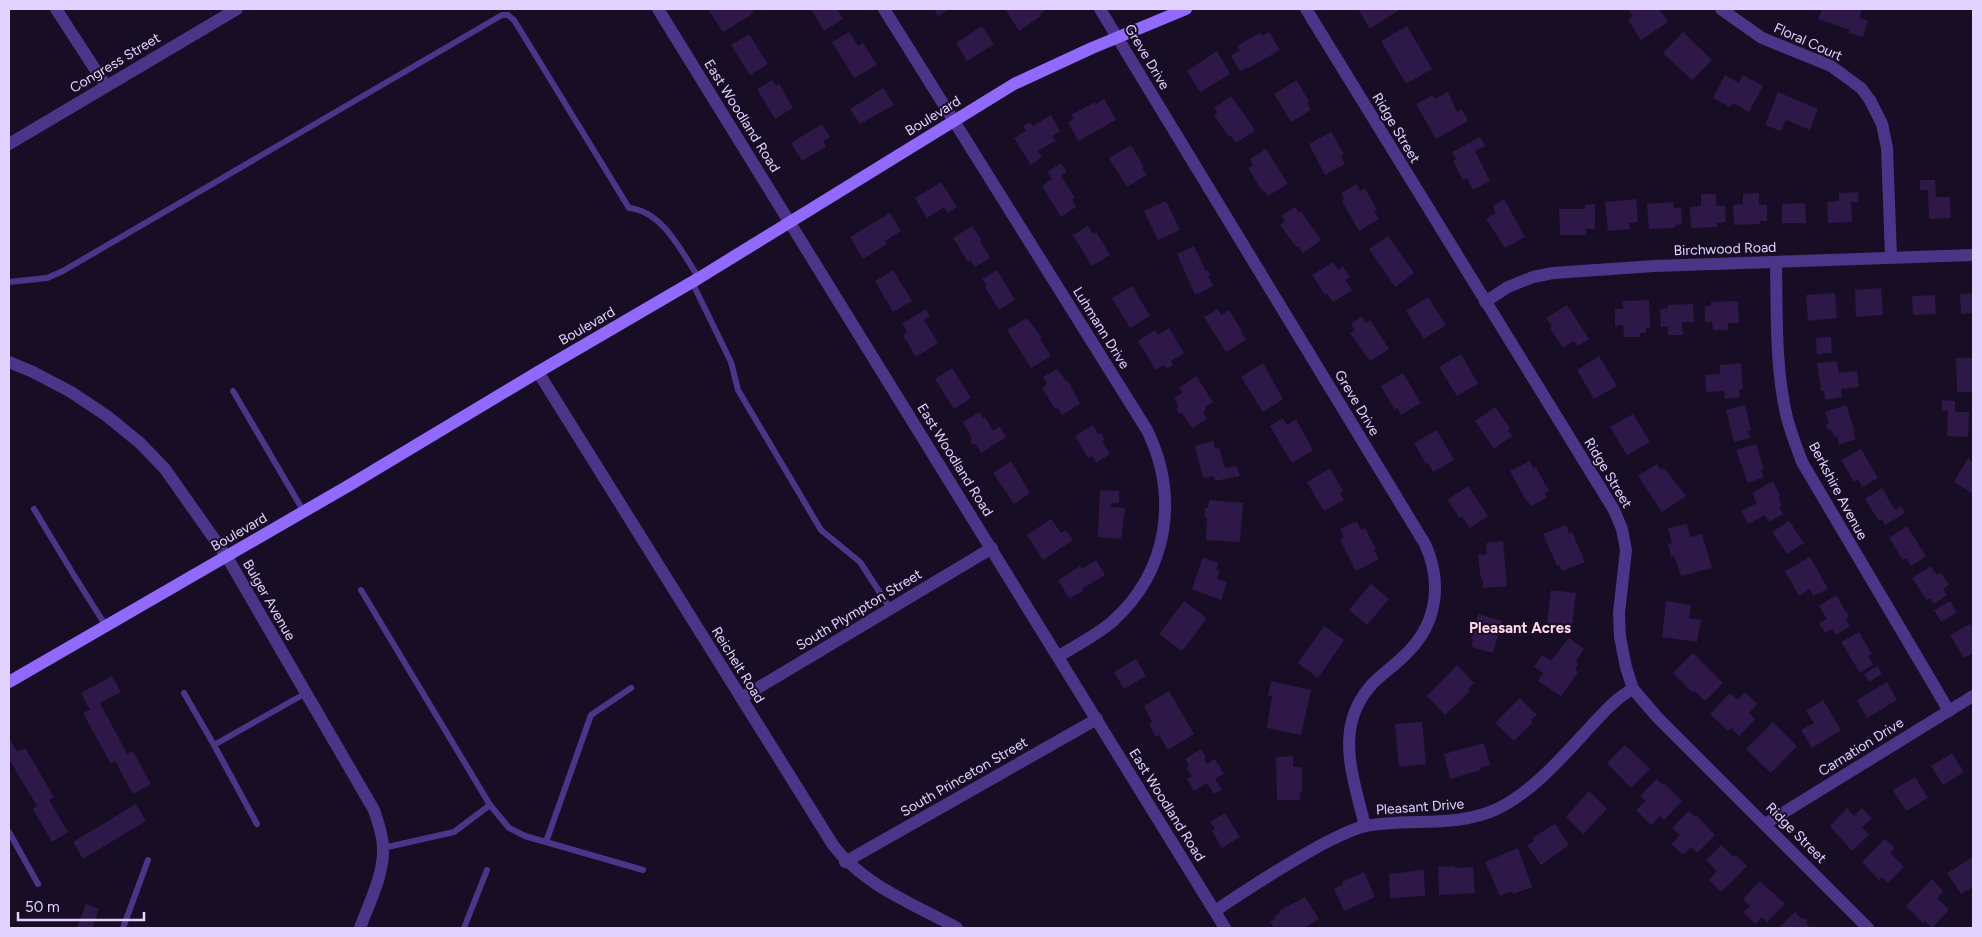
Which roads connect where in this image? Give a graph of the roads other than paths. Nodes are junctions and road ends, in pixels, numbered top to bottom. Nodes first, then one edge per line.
1 (56, 9) edge
2 (237, 9) edge
3 (658, 9) edge
4 (884, 9) edge
5 (1100, 9) edge
6 (1186, 9) edge
7 (1306, 9) edge
8 (1721, 9) edge
9 (1117, 37) junction
10 (106, 86) junction
11 (953, 122) junction
12 (9, 144) edge
13 (790, 222) junction
14 (1973, 254) edge
15 (1891, 257) junction
16 (1776, 262) junction
17 (696, 280) junction
18 (9, 282) edge
19 (1485, 302) junction
20 (9, 362) edge
21 (538, 372) junction
22 (233, 391) dead end
23 (34, 508) dead end
24 (304, 512) junction
25 (992, 548) junction
26 (227, 556) junction
27 (361, 590) dead end
28 (890, 608) junction
29 (106, 626) junction
30 (1059, 656) junction
31 (9, 682) edge
32 (631, 688) dead end
33 (1633, 689) junction
34 (184, 693) dead end
35 (306, 693) junction
36 (1973, 696) edge
37 (741, 698) junction
38 (1949, 711) junction
39 (1097, 719) junction
40 (214, 745) junction
41 (490, 805) junction
42 (257, 824) dead end
43 (1765, 824) junction
44 (1365, 826) junction
45 (9, 832) edge
46 (546, 842) junction
47 (383, 848) junction
48 (148, 860) dead end
49 (845, 862) junction
50 (487, 870) dead end
51 (643, 870) dead end
52 (38, 884) dead end
53 (1214, 911) junction
54 (123, 928) edge
55 (360, 928) edge
56 (464, 928) edge
57 (957, 928) edge
58 (1225, 928) edge
59 (1868, 928) edge

1 - 10 street
2 - 10 street, Congress Street
3 - 13 street, East Woodland Road
4 - 11 street, Luhmann Drive
5 - 9 street, Greve Drive
6 - 9 street, Boulevard
7 - 19 street, Ridge Street
8 - 15 street, Floral Court
9 - 11 street, Boulevard
9 - 44 street, Greve Drive
10 - 12 street, Congress Street
11 - 13 street, Boulevard
11 - 30 street, Luhmann Drive
13 - 17 street, Boulevard
13 - 25 street, East Woodland Road
14 - 15 street, Birchwood Road
15 - 16 street, Birchwood Road
16 - 19 street, Birchwood Road
16 - 38 street, Berkshire Avenue
17 - 18 lane
17 - 21 street, Boulevard
17 - 28 lane
19 - 33 street, Ridge Street
20 - 26 street, Bulger Avenue
21 - 24 street, Boulevard
21 - 37 street, Reichelt Road
22 - 24 lane
23 - 29 lane
24 - 26 street, Boulevard
25 - 28 street, South Plympton Street
25 - 30 street, East Woodland Road
26 - 29 street, Boulevard
26 - 35 street, Bulger Avenue
27 - 41 lane
28 - 37 street, South Plympton Street
29 - 31 street, Boulevard
30 - 39 street, East Woodland Road
32 - 46 lane
33 - 43 street, Ridge Street
33 - 44 street, Pleasant Drive
34 - 40 lane
35 - 40 lane
35 - 47 street, Bulger Avenue
36 - 38 street, Carnation Drive
37 - 49 street, Reichelt Road
38 - 43 street, Carnation Drive
39 - 49 street, South Princeton Street
39 - 53 street, East Woodland Road
40 - 42 lane
41 - 46 lane
41 - 47 lane
43 - 59 street, Ridge Street
44 - 53 street, Pleasant Drive
45 - 52 lane
46 - 51 lane
47 - 55 street, Bulger Avenue
48 - 54 lane
49 - 57 street, Reichelt Road
50 - 56 lane
53 - 58 street, East Woodland Road

